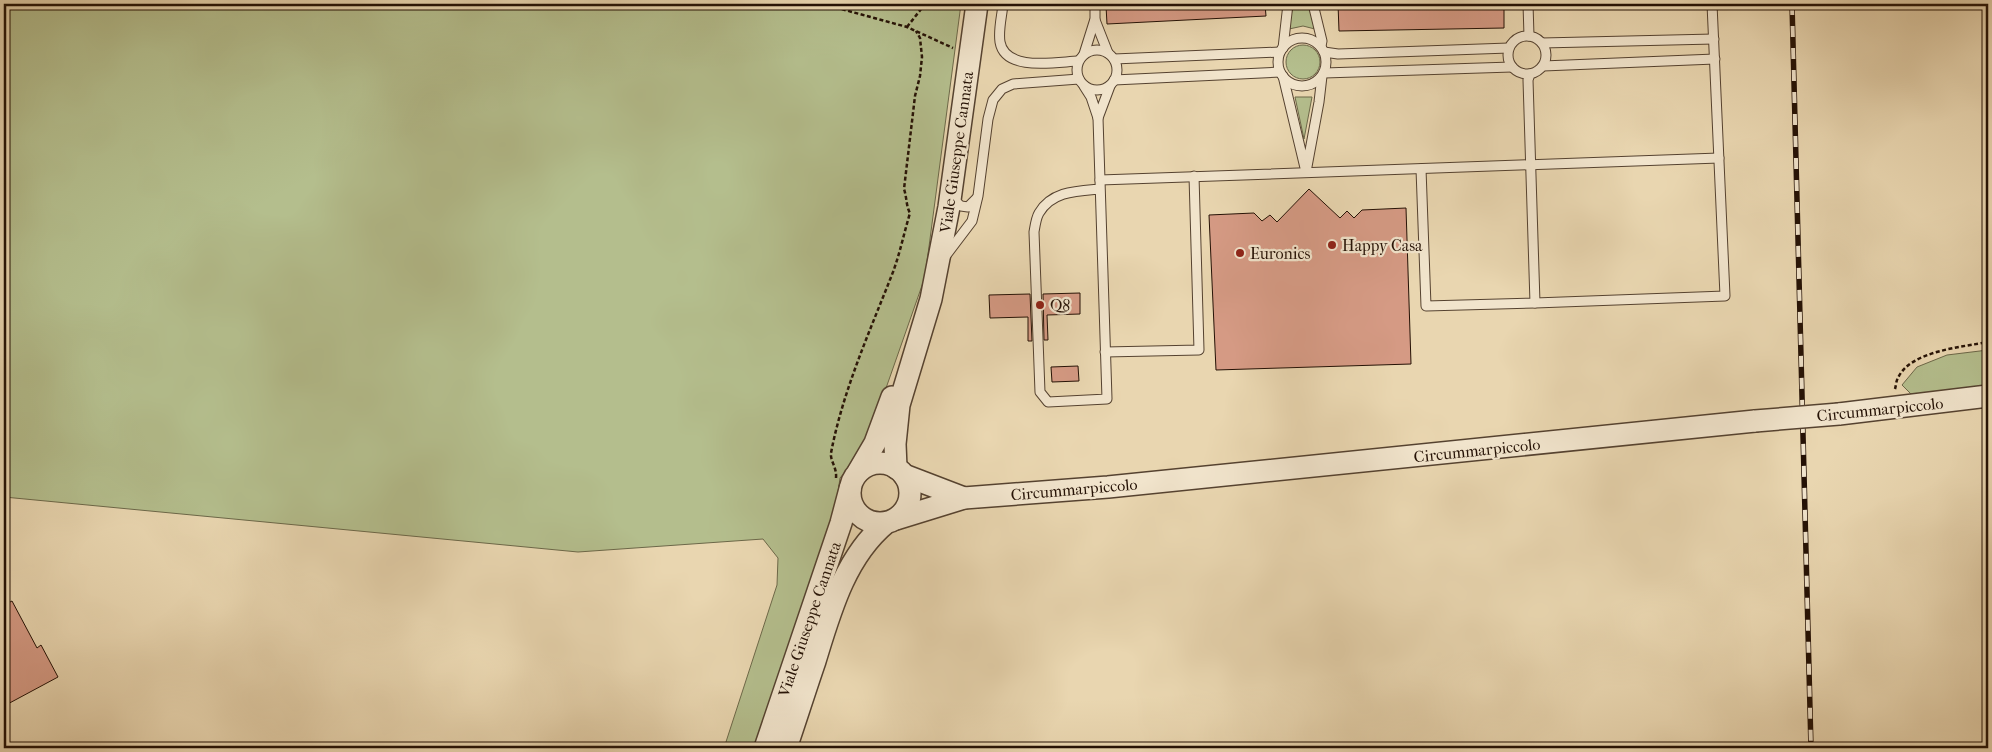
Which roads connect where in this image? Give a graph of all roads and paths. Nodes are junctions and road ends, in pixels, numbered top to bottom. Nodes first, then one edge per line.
1 (823, 4) edge
2 (925, 4) edge
3 (977, 4) edge
4 (1003, 4) edge
5 (1095, 4) edge
6 (1288, 4) edge
7 (1313, 4) edge
8 (1528, 4) edge
9 (1712, 4) edge
10 (1095, 20) junction
11 (907, 27) junction
12 (916, 31) junction
13 (1529, 36) junction
14 (1714, 39) junction
15 (1542, 43) junction
16 (1510, 48) junction
17 (1323, 49) junction
18 (1281, 50) junction
19 (970, 56) junction
20 (1111, 56) junction
21 (1081, 58) junction
22 (1715, 59) junction
23 (1542, 66) junction
24 (1512, 67) junction
25 (1281, 74) junction
26 (1323, 74) junction
27 (1530, 74) junction
28 (1082, 82) junction
29 (1112, 83) junction
30 (1098, 118) junction
31 (1719, 158) junction
32 (1531, 165) junction
33 (1421, 169) junction
34 (1306, 172) junction
35 (1194, 176) junction
36 (1100, 184) junction
37 (951, 196) junction
38 (978, 196) junction
39 (938, 266) junction
40 (931, 299) junction
41 (1535, 303) junction
42 (1988, 342) edge
43 (1105, 352) junction
44 (1988, 396) edge
45 (1892, 408) junction
46 (900, 471) junction
47 (848, 481) junction
48 (964, 498) junction
49 (891, 521) junction
50 (766, 748) edge
51 (786, 748) edge

1 - 11 path
2 - 11 path
3 - 19 street, Viale Giuseppe Cannata
4 - 21 lane
5 - 10 lane
6 - 18 lane
7 - 17 lane
8 - 13 lane
9 - 14 lane
10 - 20 lane
10 - 21 lane
11 - 12 path
12 - 19 path
12 - 47 path
13 - 15 lane
13 - 16 lane
14 - 15 lane
14 - 22 lane
15 - 23 lane
16 - 17 lane
16 - 24 lane
17 - 18 lane
17 - 26 lane
18 - 20 lane
18 - 25 lane
19 - 37 street, Viale Giuseppe Cannata
20 - 21 lane
20 - 29 lane
21 - 28 lane
22 - 23 lane
22 - 31 lane
23 - 27 lane
24 - 26 lane
24 - 27 lane
25 - 26 lane
25 - 29 lane
25 - 34 lane
26 - 34 lane
27 - 32 lane
28 - 29 lane
28 - 30 lane
28 - 38 lane
29 - 30 lane
30 - 36 lane
31 - 32 lane
31 - 41 lane
32 - 33 lane
32 - 41 lane
33 - 34 lane
33 - 41 lane
34 - 35 lane
35 - 36 lane
35 - 43 lane
36 - 43 lane
36 - 43 lane
37 - 38 lane
37 - 39 street, Viale Giuseppe Cannata
38 - 39 lane
39 - 40 street, Viale Giuseppe Cannata
40 - 46 street, Viale Giuseppe Cannata
40 - 47 street, Viale Giuseppe Cannata
42 - 45 path
44 - 45 street, Circummarpiccolo
45 - 48 street, Circummarpiccolo, bridge
46 - 47 street
46 - 48 street, Circummarpiccolo
46 - 49 street
47 - 49 street
47 - 50 street, Viale Giuseppe Cannata
48 - 49 street, Circummarpiccolo
49 - 51 street, Viale Giuseppe Cannata

